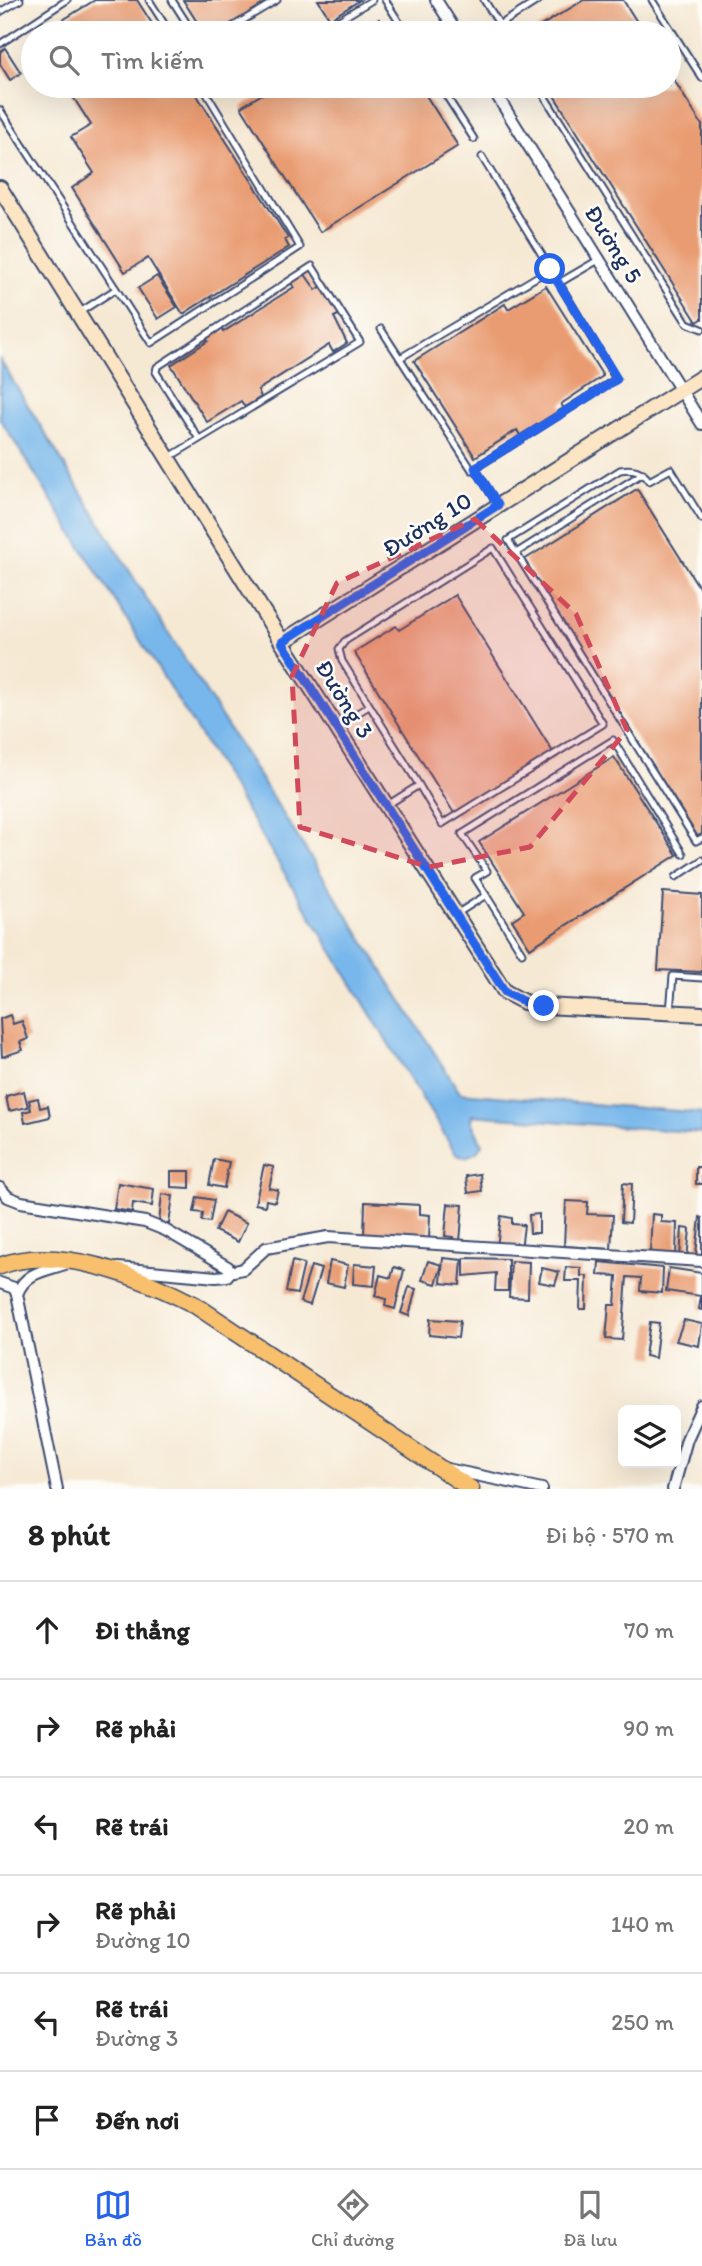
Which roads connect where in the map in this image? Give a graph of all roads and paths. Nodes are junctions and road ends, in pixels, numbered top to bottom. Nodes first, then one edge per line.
1 (20, 0) edge
2 (67, 0) edge
3 (149, 0) edge
4 (172, 0) edge
5 (276, 0) edge
6 (372, 0) edge
7 (385, 0) edge
8 (436, 0) edge
9 (484, 0) edge
10 (539, 0) edge
11 (653, 0) edge
12 (0, 12) edge
13 (35, 21) edge
14 (162, 21) edge
15 (185, 21) edge
16 (242, 21) edge
17 (338, 21) edge
18 (398, 21) edge
19 (449, 21) edge
20 (497, 21) edge
21 (506, 21) edge
22 (666, 21) edge
23 (21, 30) edge
24 (0, 44) edge
25 (681, 45) edge
26 (702, 78) edge
27 (209, 98) edge
28 (448, 98) edge
29 (499, 98) edge
30 (546, 98) edge
31 (0, 110) edge
32 (474, 139) dead end
33 (482, 157) dead end
34 (0, 188) edge
35 (600, 259) junction
36 (550, 269) junction
37 (559, 283) junction
38 (116, 289) junction
39 (77, 313) junction
40 (381, 328) dead end
41 (702, 329) edge
42 (400, 359) junction
43 (702, 377) edge
44 (680, 390) junction
45 (702, 424) edge
46 (199, 439) junction
47 (168, 458) junction
48 (475, 468) junction
49 (643, 473) junction
50 (573, 499) junction
51 (498, 505) junction
52 (581, 512) junction
53 (702, 519) edge
54 (516, 553) junction
55 (282, 642) junction
56 (369, 706) junction
57 (335, 726) junction
58 (419, 785) junction
59 (386, 806) junction
60 (702, 838) edge
61 (683, 854) dead end
62 (702, 860) edge
63 (676, 877) dead end
64 (486, 895) junction
65 (455, 915) junction
66 (522, 953) dead end
67 (702, 978) edge
68 (670, 1012) junction
69 (702, 1014) edge
70 (0, 1188) edge
71 (702, 1261) edge
72 (72, 1262) junction
73 (0, 1266) edge
74 (101, 1268) junction
75 (230, 1272) junction
76 (0, 1283) edge
77 (17, 1294) junction
78 (702, 1406) edge
79 (437, 1467) junction
80 (57, 1489) edge
81 (471, 1489) edge
82 (542, 1489) edge
83 (673, 1489) edge

1 - 12 lane
2 - 13 lane
3 - 14 lane
4 - 15 lane
5 - 16 lane
6 - 17 lane
7 - 18 lane
8 - 19 street
9 - 20 lane
10 - 21 lane
11 - 22 lane
23 - 24 lane
25 - 26 lane
27 - 38 lane
28 - 32 lane
29 - 35 street, Đường 5
30 - 41 lane
31 - 38 lane
33 - 36 lane
34 - 39 street, Đường 3
35 - 37 lane
35 - 44 street, Đường 5
36 - 37 lane
36 - 42 lane
37 - 48 lane
38 - 39 lane
39 - 47 street, Đường 3
40 - 42 lane
42 - 48 lane
43 - 44 street, Đường 10
44 - 45 street, Đường 5
44 - 51 street, Đường 10
46 - 46 lane
46 - 47 lane
47 - 55 street, Đường 3
48 - 51 lane
49 - 50 lane
49 - 52 lane
49 - 53 lane
50 - 52 lane
50 - 54 lane
51 - 55 street, Đường 10
52 - 54 lane
54 - 60 lane
55 - 57 street, Đường 3
56 - 57 lane
56 - 58 lane
56 - 58 lane
57 - 59 street, Đường 3
58 - 59 lane
59 - 65 street, Đường 3
61 - 64 lane
62 - 63 lane
64 - 65 lane
64 - 66 lane
65 - 68 street, Đường 3
67 - 68 lane
68 - 69 street, Đường 3
70 - 75 street
71 - 75 street
72 - 73 main road
72 - 74 main road
72 - 77 street
74 - 75 street
74 - 79 main road
76 - 77 street
77 - 80 street
78 - 83 street
79 - 81 main road
79 - 82 street

